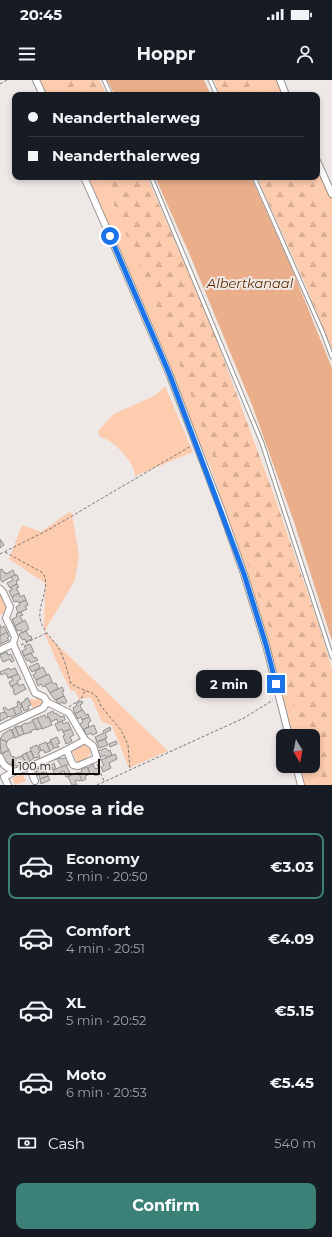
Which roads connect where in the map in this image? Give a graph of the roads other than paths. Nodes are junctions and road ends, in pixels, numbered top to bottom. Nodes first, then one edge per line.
1 (36, 80) edge
2 (104, 80) edge
3 (210, 80) edge
4 (280, 80) edge
5 (42, 92) edge
6 (110, 92) edge
7 (216, 92) edge
8 (285, 92) edge
9 (320, 168) edge
10 (85, 180) edge
11 (152, 180) edge
12 (255, 180) edge
13 (332, 194) edge
14 (332, 357) edge
15 (0, 589) edge
16 (3, 618) edge
17 (14, 646) junction
18 (0, 650) edge
19 (332, 657) edge
20 (47, 702) junction
21 (0, 728) edge
22 (287, 729) edge
23 (85, 740) junction
24 (67, 751) junction
25 (0, 757) edge
26 (29, 767) junction
27 (14, 772) junction
28 (298, 773) edge
29 (35, 781) dead end
30 (8, 785) edge
31 (301, 785) edge

1 - 5 street
2 - 6 lane
3 - 7 lane
4 - 8 street
9 - 13 street
10 - 22 street
11 - 19 lane
12 - 14 lane
15 - 16 street
16 - 17 street
17 - 18 street
17 - 20 street
20 - 21 street
20 - 23 street
23 - 24 street
23 - 24 street
24 - 26 street
25 - 27 street
26 - 27 street
26 - 29 street
27 - 30 street
28 - 31 street

